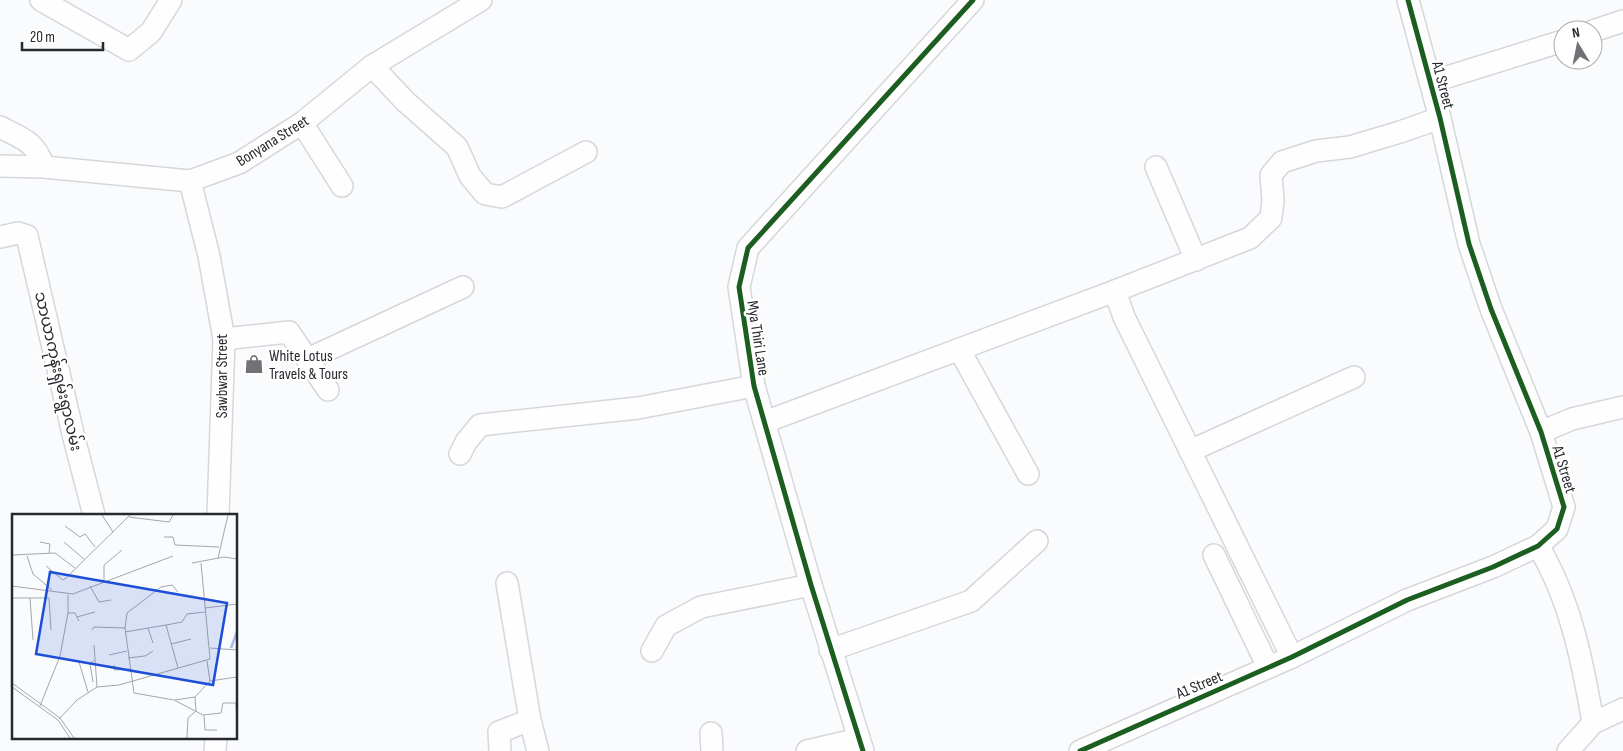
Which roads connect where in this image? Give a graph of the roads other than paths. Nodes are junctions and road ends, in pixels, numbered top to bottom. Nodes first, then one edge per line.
1 (41, 0) edge
2 (171, 0) edge
3 (481, 0) edge
4 (973, 0) edge
5 (1408, 0) edge
6 (1623, 21) edge
7 (1603, 28) edge
8 (1553, 44) edge
9 (372, 66) junction
10 (1431, 82) junction
11 (1440, 118) junction
12 (302, 123) junction
13 (0, 127) edge
14 (586, 152) dead end
15 (0, 166) edge
16 (44, 167) junction
17 (1156, 167) dead end
18 (190, 181) junction
19 (342, 186) dead end
20 (9, 235) edge
21 (1196, 260) junction
22 (463, 287) dead end
23 (1115, 292) junction
24 (224, 339) junction
25 (959, 349) junction
26 (308, 359) junction
27 (1354, 377) dead end
28 (754, 386) junction
29 (328, 390) dead end
30 (1623, 407) edge
31 (765, 422) junction
32 (1541, 432) junction
33 (1190, 451) junction
34 (460, 454) dead end
35 (1028, 474) dead end
36 (94, 514) edge
37 (218, 514) edge
38 (1037, 541) dead end
39 (1538, 546) junction
40 (1214, 555) dead end
41 (507, 583) dead end
42 (811, 585) junction
43 (830, 650) junction
44 (652, 651) dead end
45 (1292, 657) junction
46 (1268, 667) junction
47 (1623, 709) edge
48 (530, 720) junction
49 (1593, 724) junction
50 (216, 738) edge
51 (861, 745) edge
52 (215, 751) edge
53 (500, 751) edge
54 (538, 751) edge
55 (807, 751) edge
56 (1080, 751) edge
57 (1568, 751) edge

1 - 2 street
3 - 9 street, Bonyana Street
4 - 28 street, Mya Thiri Lane
5 - 10 street, A1 Street
6 - 7 street
8 - 10 street
9 - 12 street, Bonyana Street
9 - 14 street
10 - 11 street, A1 Street
11 - 21 street
11 - 32 street, A1 Street
12 - 18 street, Bonyana Street
12 - 19 street
13 - 16 street
15 - 16 street, Bonyana Street
16 - 18 street, Bonyana Street
17 - 21 street
18 - 24 street, Sawbwar Street
20 - 36 street, သာယာကုန်းရှမ်းရွာလမ်း
21 - 23 street
22 - 26 street
23 - 25 street
23 - 33 street
24 - 26 street
24 - 37 street, Sawbwar Street
25 - 31 street
25 - 35 street
26 - 29 street
27 - 33 street
28 - 31 street, Mya Thiri Lane
28 - 34 street
30 - 32 street
31 - 42 street, Mya Thiri Lane
32 - 39 street, A1 Street
33 - 45 street
38 - 43 street
39 - 45 street, A1 Street
39 - 49 street
40 - 46 street
41 - 48 street
42 - 43 street, Mya Thiri Lane
42 - 44 street
43 - 51 street, Mya Thiri Lane
45 - 46 street, A1 Street
46 - 56 street, A1 Street
47 - 49 street
48 - 53 street
48 - 54 street
49 - 57 street
50 - 52 street
51 - 55 street

